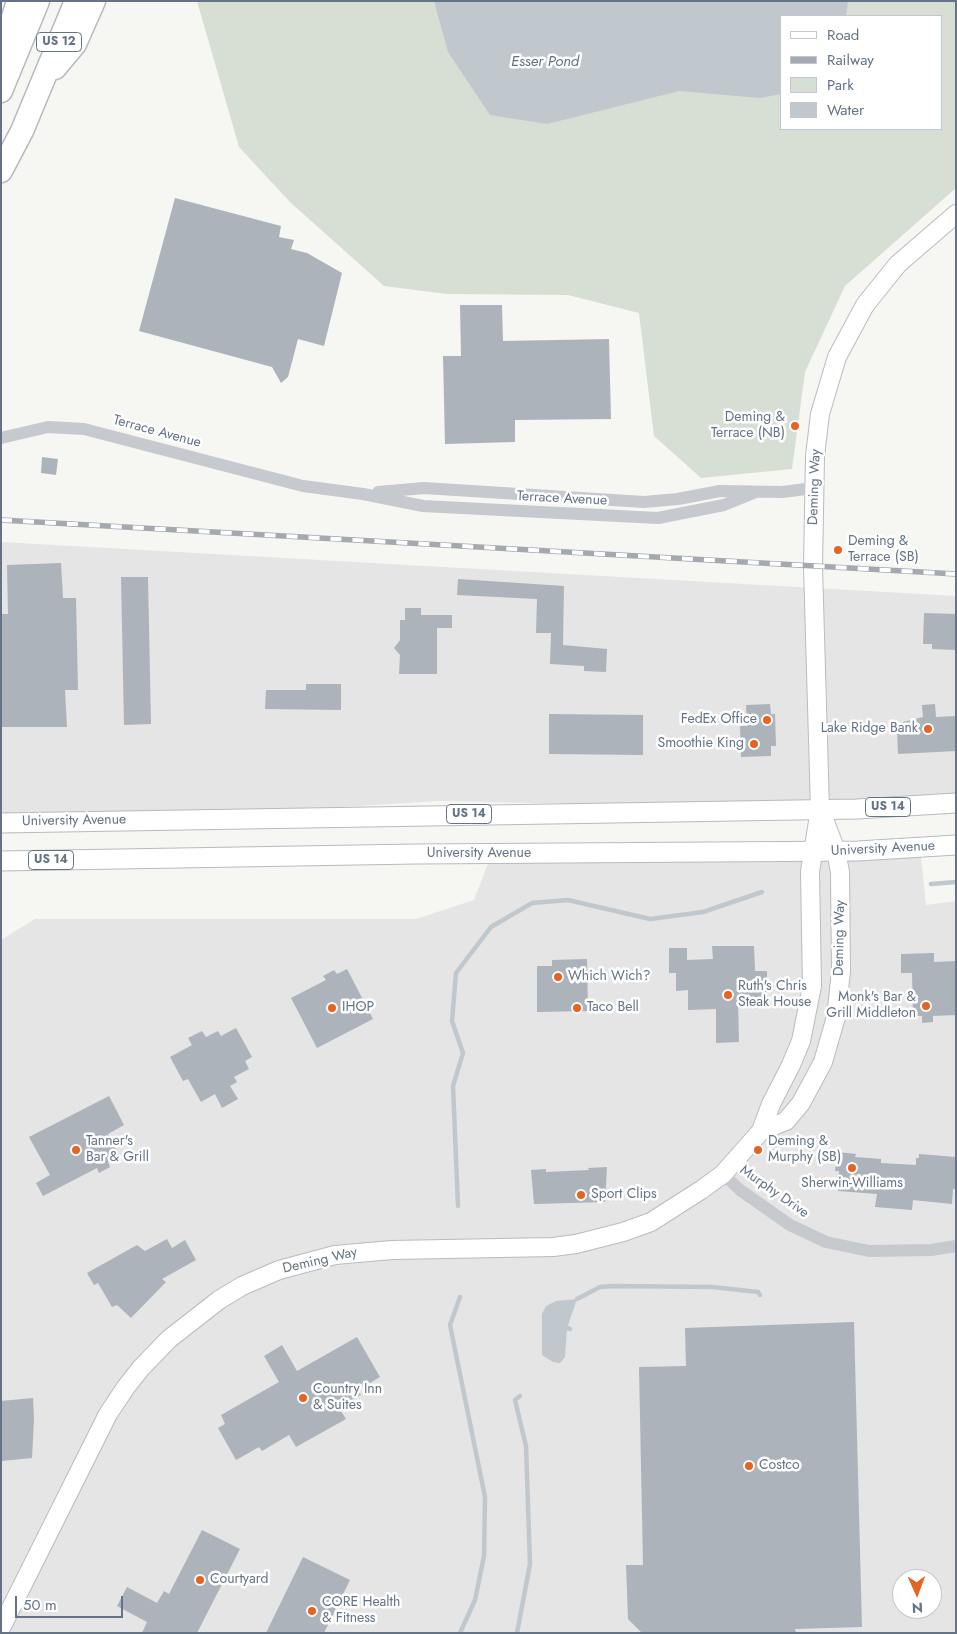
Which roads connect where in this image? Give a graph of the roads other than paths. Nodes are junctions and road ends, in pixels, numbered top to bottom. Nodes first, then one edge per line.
1 (18, 1) edge
2 (38, 1) edge
3 (76, 1) edge
4 (94, 1) edge
5 (1, 56) edge
6 (41, 84) junction
7 (1, 91) edge
8 (1, 171) edge
9 (956, 214) edge
10 (1, 438) edge
11 (814, 488) junction
12 (756, 492) junction
13 (363, 494) junction
14 (956, 803) edge
15 (820, 809) junction
16 (1, 823) edge
17 (956, 845) edge
18 (813, 851) junction
19 (836, 851) junction
20 (1, 861) edge
21 (761, 1131) junction
22 (724, 1174) junction
23 (956, 1246) edge
24 (1, 1628) edge

1 - 5 highway
2 - 7 highway, US 12
3 - 6 highway, US 12
4 - 6 highway
6 - 8 highway, US 12
9 - 11 street, Deming Way
10 - 13 street, Terrace Avenue
11 - 12 street, Terrace Avenue
11 - 15 street, Deming Way
12 - 13 street, Terrace Avenue
12 - 13 street, Terrace Avenue
14 - 15 main road, University Avenue / US 14
15 - 16 main road, University Avenue / US 14
15 - 18 street, Deming Way
15 - 19 street, Deming Way
17 - 19 main road, University Avenue / US 14
18 - 19 main road, University Avenue / US 14
18 - 20 main road, University Avenue / US 14
18 - 21 street, Deming Way
19 - 21 street, Deming Way
21 - 22 street, Deming Way
22 - 23 street, Murphy Drive
22 - 24 street, Deming Way

